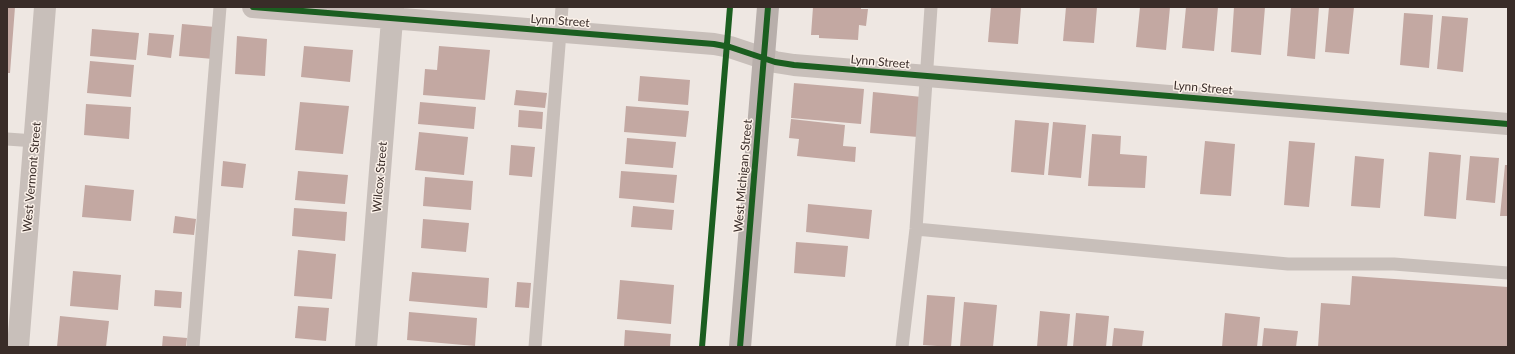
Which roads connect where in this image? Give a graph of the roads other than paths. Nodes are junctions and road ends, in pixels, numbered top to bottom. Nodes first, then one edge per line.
1 (45, 7) edge
2 (220, 7) edge
3 (253, 7) edge
4 (562, 7) edge
5 (768, 7) edge
6 (931, 7) edge
7 (393, 13) edge
8 (560, 32) junction
9 (763, 58) junction
10 (928, 76) junction
11 (1508, 124) edge
12 (7, 139) edge
13 (35, 141) junction
14 (916, 229) junction
15 (1508, 273) edge
16 (14, 304) edge
17 (18, 347) edge
18 (193, 347) edge
19 (366, 347) edge
20 (535, 347) edge
21 (740, 347) edge
22 (902, 347) edge

1 - 13 street, West Vermont Street
2 - 18 lane
3 - 7 street, Lynn Street
4 - 8 lane
5 - 9 main road, West Michigan Street
6 - 10 lane
7 - 8 street, Lynn Street
7 - 19 street, Wilcox Street
8 - 9 street, Lynn Street
8 - 20 lane
9 - 10 street, Lynn Street
9 - 21 main road, West Michigan Street
10 - 11 street, Lynn Street
10 - 14 lane
12 - 13 lane
13 - 16 street, West Vermont Street
14 - 15 lane
14 - 22 lane
16 - 17 street, West Vermont Street

